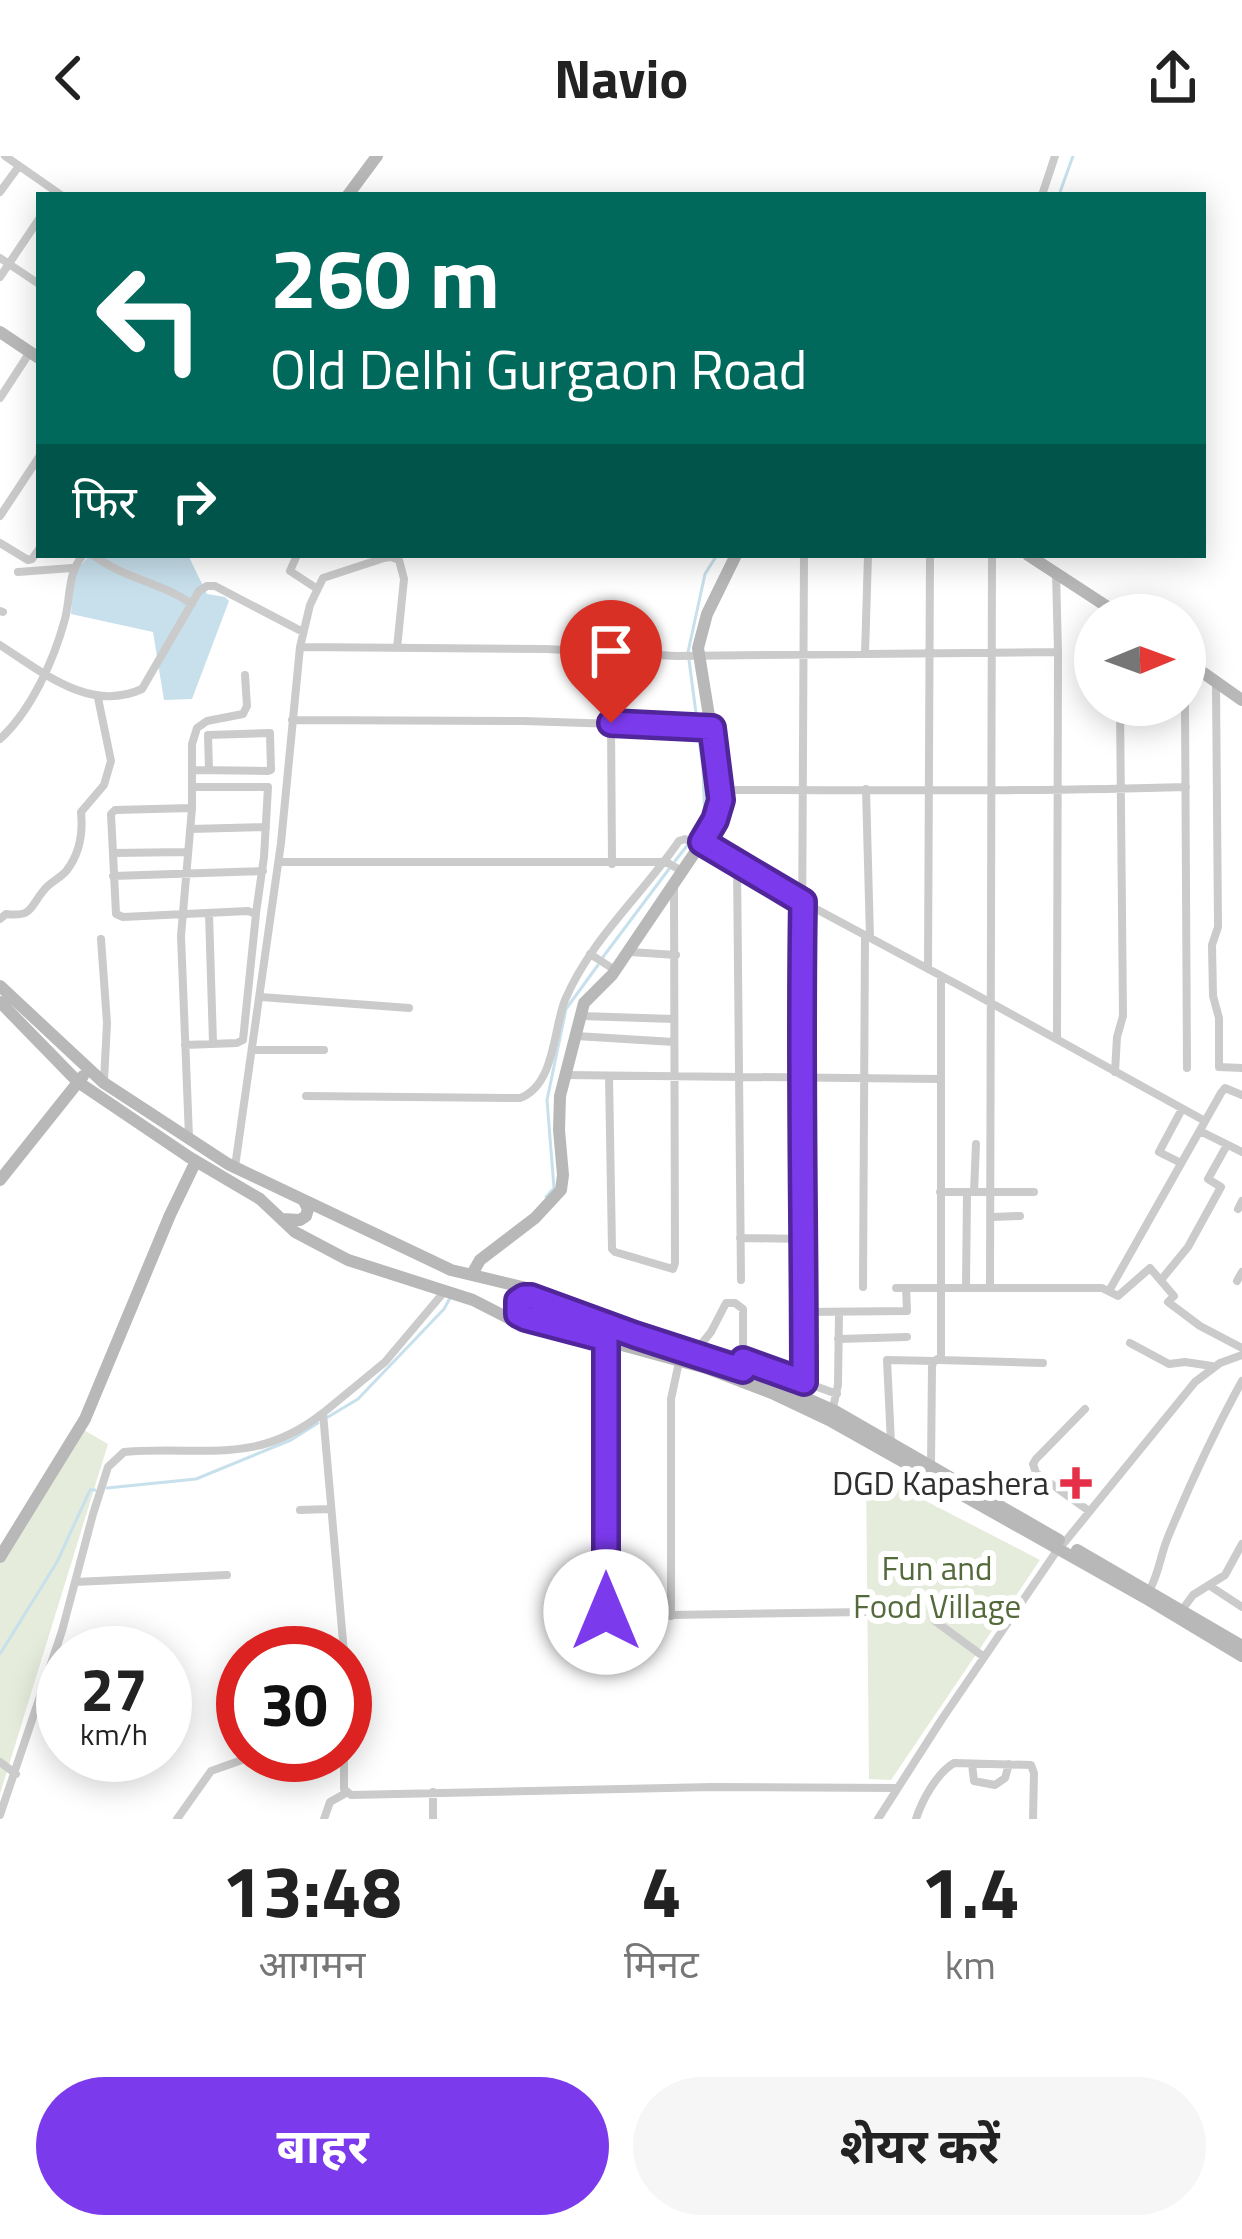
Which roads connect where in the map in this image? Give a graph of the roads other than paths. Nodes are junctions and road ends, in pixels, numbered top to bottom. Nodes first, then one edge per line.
1 (5, 156) edge
2 (377, 156) edge
3 (1054, 156) edge
4 (19, 166) junction
5 (0, 192) edge
6 (55, 192) edge
7 (350, 192) edge
8 (1043, 192) edge
9 (36, 223) edge
10 (4, 261) edge
11 (0, 277) edge
12 (36, 282) edge
13 (0, 332) edge
14 (34, 356) edge
15 (0, 398) edge
16 (36, 462) edge
17 (25, 479) junction
18 (36, 486) edge
19 (0, 516) edge
20 (0, 543) edge
21 (36, 556) edge
22 (80, 558) edge
23 (97, 558) edge
24 (296, 558) edge
25 (391, 558) edge
26 (396, 558) edge
27 (735, 558) edge
28 (804, 558) edge
29 (868, 558) edge
30 (930, 558) edge
31 (992, 558) edge
32 (1033, 558) edge
33 (32, 566) junction
34 (72, 568) junction
35 (1056, 571) junction
36 (18, 572) dead end
37 (316, 589) junction
38 (1089, 594) edge
39 (192, 604) junction
40 (303, 632) junction
41 (0, 645) edge
42 (300, 646) junction
43 (397, 648) junction
44 (1058, 652) junction
45 (993, 653) junction
46 (802, 654) junction
47 (866, 654) junction
48 (931, 654) junction
49 (694, 655) junction
50 (46, 674) junction
51 (245, 675) dead end
52 (1206, 675) edge
53 (1216, 682) junction
54 (98, 698) junction
55 (1242, 700) edge
56 (292, 720) junction
57 (611, 723) junction
58 (1120, 726) edge
59 (1185, 726) edge
60 (702, 727) junction
61 (0, 739) edge
62 (193, 770) junction
63 (209, 770) junction
64 (193, 787) junction
65 (929, 788) junction
66 (1186, 788) junction
67 (866, 789) junction
68 (1122, 789) junction
69 (721, 790) junction
70 (801, 790) junction
71 (1057, 790) junction
72 (992, 791) junction
73 (192, 808) junction
74 (266, 826) junction
75 (190, 829) junction
76 (695, 843) junction
77 (188, 852) junction
78 (113, 853) junction
79 (736, 861) junction
80 (279, 862) junction
81 (612, 864) junction
82 (674, 870) junction
83 (262, 871) junction
84 (186, 872) junction
85 (113, 876) junction
86 (803, 902) junction
87 (208, 913) junction
88 (182, 914) junction
89 (256, 914) junction
90 (0, 919) edge
91 (867, 937) junction
92 (101, 939) dead end
93 (626, 952) junction
94 (592, 955) junction
95 (676, 955) junction
96 (613, 968) junction
97 (928, 969) junction
98 (941, 976) junction
99 (0, 986) edge
100 (261, 997) junction
101 (0, 1002) edge
102 (992, 1005) junction
103 (409, 1008) dead end
104 (581, 1016) junction
105 (674, 1018) junction
106 (575, 1036) junction
107 (1057, 1039) junction
108 (674, 1042) junction
109 (213, 1044) junction
110 (185, 1045) junction
111 (253, 1050) junction
112 (324, 1050) dead end
113 (559, 1063) junction
114 (1187, 1068) dead end
115 (1242, 1068) edge
116 (1115, 1072) junction
117 (83, 1076) junction
118 (609, 1076) junction
119 (675, 1076) junction
120 (740, 1076) junction
121 (802, 1078) junction
122 (865, 1078) junction
123 (939, 1079) junction
124 (104, 1083) junction
125 (1242, 1095) edge
126 (306, 1096) dead end
127 (1182, 1109) junction
128 (1205, 1121) junction
129 (1200, 1131) junction
130 (189, 1137) junction
131 (976, 1144) dead end
132 (1227, 1145) junction
133 (1242, 1152) edge
134 (192, 1159) junction
135 (1181, 1163) junction
136 (235, 1167) junction
137 (0, 1180) edge
138 (940, 1192) junction
139 (970, 1192) junction
140 (992, 1192) junction
141 (1034, 1192) dead end
142 (304, 1201) junction
143 (1020, 1216) dead end
144 (992, 1217) junction
145 (280, 1218) junction
146 (740, 1238) junction
147 (804, 1239) junction
148 (467, 1274) junction
149 (741, 1280) dead end
150 (1161, 1280) junction
151 (863, 1287) dead end
152 (941, 1287) junction
153 (990, 1287) junction
154 (966, 1288) junction
155 (1109, 1291) junction
156 (451, 1293) junction
157 (804, 1312) junction
158 (839, 1312) junction
159 (583, 1315) junction
160 (552, 1326) junction
161 (907, 1337) dead end
162 (606, 1339) junction
163 (838, 1339) junction
164 (1130, 1343) dead end
165 (1242, 1352) edge
166 (686, 1357) junction
167 (937, 1360) junction
168 (1043, 1363) dead end
169 (743, 1365) junction
170 (1214, 1366) junction
171 (1242, 1381) edge
172 (804, 1382) junction
173 (837, 1394) junction
174 (804, 1398) junction
175 (1085, 1409) dead end
176 (322, 1413) junction
177 (831, 1415) junction
178 (891, 1443) junction
179 (931, 1465) junction
180 (329, 1509) junction
181 (300, 1510) dead end
182 (1088, 1510) junction
183 (1242, 1544) edge
184 (0, 1545) edge
185 (1061, 1546) junction
186 (0, 1557) edge
187 (227, 1575) dead end
188 (76, 1582) junction
189 (1210, 1586) junction
190 (1147, 1594) junction
191 (1242, 1607) edge
192 (1182, 1610) junction
193 (867, 1612) dead end
194 (671, 1616) junction
195 (935, 1621) dead end
196 (62, 1626) edge
197 (341, 1626) edge
198 (1242, 1653) edge
199 (984, 1657) junction
200 (36, 1709) edge
201 (0, 1762) edge
202 (972, 1764) junction
203 (1009, 1764) junction
204 (216, 1769) edge
205 (16, 1774) junction
206 (345, 1782) edge
207 (896, 1787) junction
208 (433, 1792) junction
209 (346, 1793) junction
210 (0, 1815) edge
211 (177, 1819) edge
212 (324, 1819) edge
213 (433, 1819) edge
214 (878, 1819) edge
215 (916, 1819) edge
216 (1033, 1819) edge

1 - 4 street
2 - 7 main road
3 - 8 street
4 - 5 street
4 - 6 street
9 - 10 street
10 - 11 street
10 - 12 street
13 - 14 main road
14 - 15 street
16 - 17 street
17 - 18 street
17 - 19 street
20 - 33 street
21 - 33 street
22 - 34 street
23 - 39 street
24 - 37 street
25 - 37 street
26 - 43 street
27 - 49 main road
28 - 46 street
29 - 47 street
30 - 48 street
31 - 45 street
32 - 35 main road
33 - 34 street
33 - 36 street
34 - 50 street
35 - 38 main road
35 - 44 street
37 - 40 street
39 - 40 street
39 - 54 street
40 - 42 street
41 - 50 street
42 - 43 street
42 - 56 street
43 - 49 street
44 - 45 street
44 - 71 street
45 - 48 street
45 - 72 street
46 - 47 street
46 - 49 street
46 - 70 street
47 - 48 street
48 - 65 street
49 - 60 main road
50 - 54 street
50 - 61 street
51 - 62 street
52 - 53 main road
53 - 55 main road
53 - 115 street
54 - 90 street
56 - 57 street
56 - 80 street
57 - 60 street
57 - 81 street
58 - 68 street
59 - 66 street
60 - 69 main road
62 - 63 street
62 - 64 street
63 - 63 street
64 - 73 street
64 - 74 street
65 - 67 street
65 - 72 street
65 - 97 street
66 - 68 street
66 - 114 street
67 - 70 street
67 - 91 street
68 - 71 street
68 - 116 street
69 - 70 street
69 - 76 main road
70 - 86 street
71 - 72 street
71 - 107 street
72 - 102 street
73 - 75 street
73 - 78 street
74 - 75 street
74 - 83 street
75 - 77 street
76 - 79 street
76 - 82 main road
77 - 78 street
77 - 84 street
78 - 85 street
79 - 86 street
79 - 120 street
80 - 81 street
80 - 100 street
81 - 82 street
82 - 93 main road
82 - 94 street
82 - 95 street
83 - 84 street
83 - 89 street
84 - 85 street
84 - 88 street
85 - 88 street
86 - 91 street
86 - 121 street
87 - 88 street
87 - 89 street
87 - 109 street
88 - 110 street
89 - 109 street
91 - 97 street
91 - 122 street
92 - 124 street
93 - 95 street
93 - 96 main road
94 - 96 street
94 - 113 street
95 - 105 street
96 - 104 main road
97 - 98 street
98 - 102 street
98 - 123 street
99 - 117 main road
100 - 103 street
100 - 111 street
101 - 117 main road
102 - 107 street
102 - 140 street
104 - 105 street
104 - 106 main road
105 - 108 street
106 - 108 street
106 - 113 main road
107 - 116 street
108 - 119 street
109 - 110 street
110 - 130 street
111 - 112 street
111 - 136 street
113 - 118 street
113 - 126 street
113 - 148 main road
116 - 127 street
117 - 124 main road
117 - 134 main road
117 - 137 main road
118 - 119 street
118 - 119 street
119 - 120 street
120 - 121 street
120 - 146 street
121 - 122 street
121 - 147 street
122 - 123 street
122 - 151 street
123 - 138 street
124 - 130 main road
125 - 128 street
127 - 128 street
127 - 135 street
128 - 129 street
129 - 132 street
129 - 135 street
130 - 136 main road
131 - 139 street
132 - 133 street
132 - 150 street
134 - 145 main road
134 - 184 main road
134 - 186 main road
135 - 155 street
136 - 142 main road
138 - 139 street
138 - 152 street
139 - 140 street
139 - 154 street
140 - 141 street
140 - 144 street
142 - 145 main road
142 - 148 main road
143 - 144 street
144 - 153 street
145 - 156 main road
146 - 147 street
146 - 149 street
147 - 157 street
148 - 159 main road
150 - 155 street
150 - 165 street
152 - 154 street
152 - 158 street
152 - 167 street
153 - 154 street
153 - 155 street
156 - 160 main road
156 - 176 street
157 - 158 street
157 - 172 street
158 - 163 street
159 - 160 main road
159 - 166 main road
160 - 162 main road
161 - 163 street
162 - 166 main road
162 - 194 street
163 - 173 street
164 - 170 street
165 - 170 street
166 - 169 main road
166 - 169 street
166 - 177 main road
166 - 194 street
167 - 168 street
167 - 178 street
167 - 179 street
169 - 172 street
169 - 174 main road
170 - 182 street
171 - 190 street
172 - 173 street
172 - 174 street
173 - 177 street
174 - 177 main road
175 - 182 street
176 - 180 street
176 - 188 street
177 - 178 main road
177 - 185 main road
178 - 179 main road
179 - 185 main road
180 - 181 street
180 - 197 street
182 - 185 street
183 - 189 street
185 - 190 main road
185 - 199 street
187 - 188 street
188 - 196 street
189 - 191 street
189 - 192 street
190 - 192 main road
190 - 198 main road
192 - 198 main road
193 - 194 street
195 - 199 street
199 - 207 street
200 - 205 street
201 - 205 street
202 - 203 street
202 - 203 street
202 - 215 street
203 - 216 street
204 - 211 street
205 - 210 street
206 - 209 street
207 - 208 street
207 - 214 street
208 - 209 street
208 - 213 street
209 - 212 street

